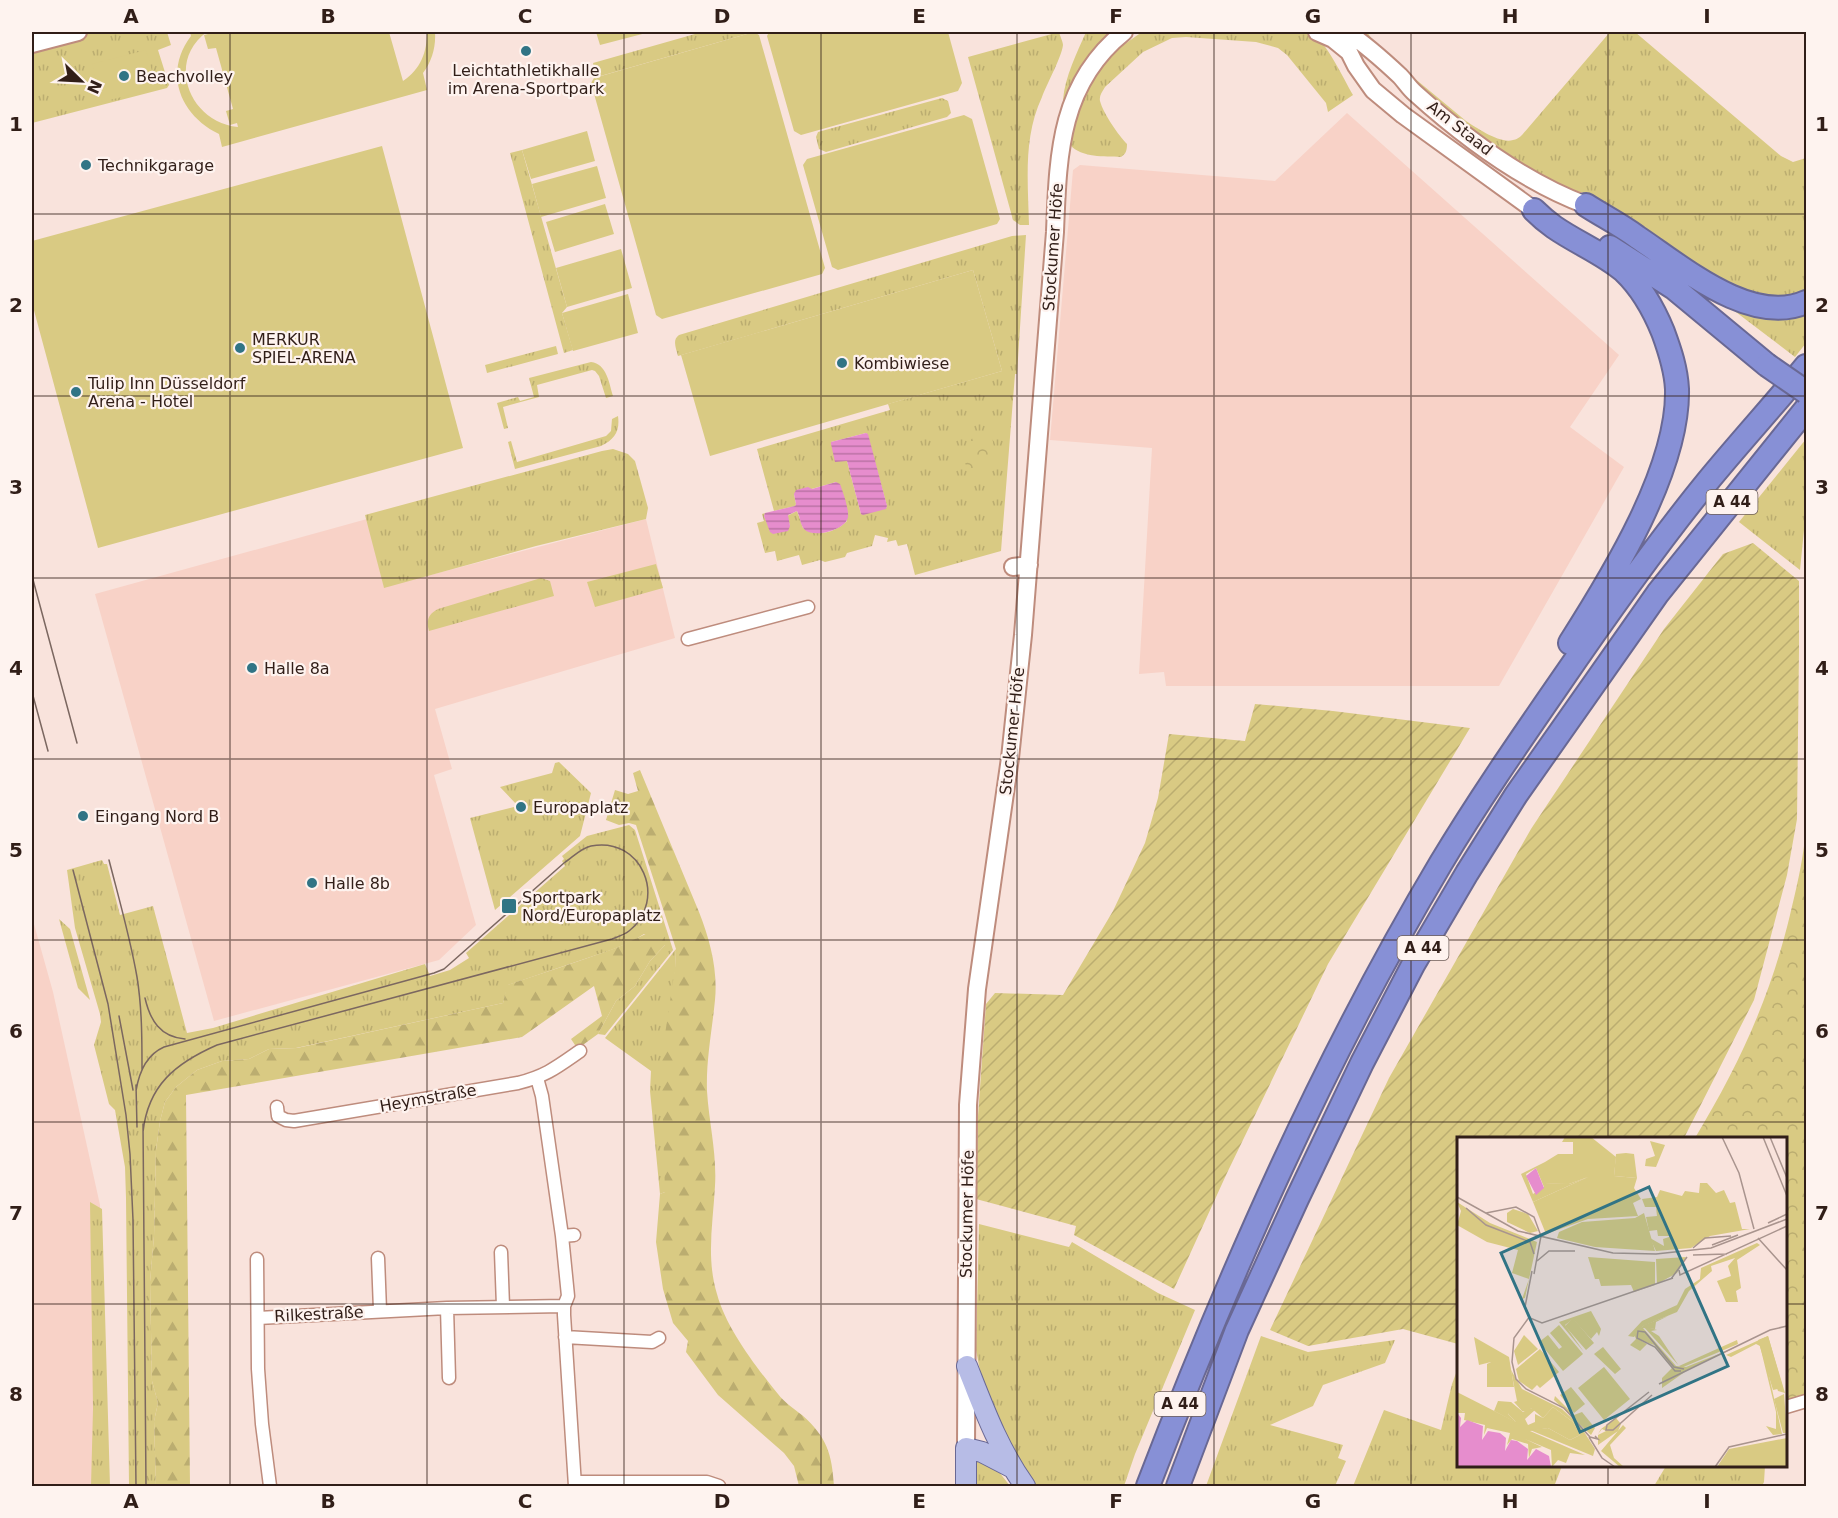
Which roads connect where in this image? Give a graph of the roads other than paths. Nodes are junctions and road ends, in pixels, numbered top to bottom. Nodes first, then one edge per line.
1 (78, 32) edge
2 (1124, 32) edge
3 (1317, 32) edge
4 (1346, 32) edge
5 (32, 44) edge
6 (1349, 52) junction
7 (1586, 206) joint
8 (1534, 210) junction
9 (1678, 266) junction
10 (1806, 302) edge
11 (1771, 359) junction
12 (1806, 366) edge
13 (1806, 375) edge
14 (1806, 392) edge
15 (1806, 409) edge
16 (808, 607) dead end
17 (688, 639) dead end
18 (1494, 779) junction
19 (580, 1051) dead end
20 (537, 1078) junction
21 (277, 1107) dead end
22 (501, 1252) dead end
23 (378, 1258) dead end
24 (257, 1259) dead end
25 (503, 1306) junction
26 (564, 1306) junction
27 (447, 1308) junction
28 (380, 1310) junction
29 (258, 1318) junction
30 (565, 1336) junction
31 (659, 1338) dead end
32 (967, 1366) junction
33 (449, 1378) dead end
34 (1806, 1401) edge
35 (1787, 1406) edge
36 (966, 1448) junction
37 (1011, 1467) junction
38 (575, 1484) edge
39 (270, 1486) edge
40 (719, 1486) edge
41 (966, 1486) edge
42 (1025, 1486) edge
43 (1148, 1486) edge
44 (1178, 1486) edge

1 - 5 street
2 - 32 street, Stockumer Höfe
3 - 6 street, Am Staad
4 - 6 street, Am Staad
4 - 7 street, Am Staad
6 - 8 street, Am Staad
7 - 9 highway
8 - 11 highway
8 - 18 highway
9 - 10 highway
9 - 11 highway
11 - 13 highway
11 - 14 highway, bridge
12 - 18 highway, A 44
15 - 44 highway, A 44
16 - 17 street
18 - 43 highway, A 44
19 - 20 street, Heymstraße
20 - 21 street, Heymstraße
20 - 26 street
22 - 25 street
23 - 28 street, Rilkestraße
24 - 29 street
25 - 26 street, Rilkestraße
25 - 27 street, Rilkestraße
26 - 30 street
27 - 28 street, Rilkestraße
27 - 33 street
28 - 29 street, Rilkestraße
29 - 39 street
30 - 31 street
30 - 38 street
32 - 36 street, Stockumer Höfe
32 - 37 main road
34 - 35 street
36 - 37 main road
36 - 41 main road
37 - 42 main road
38 - 40 street

